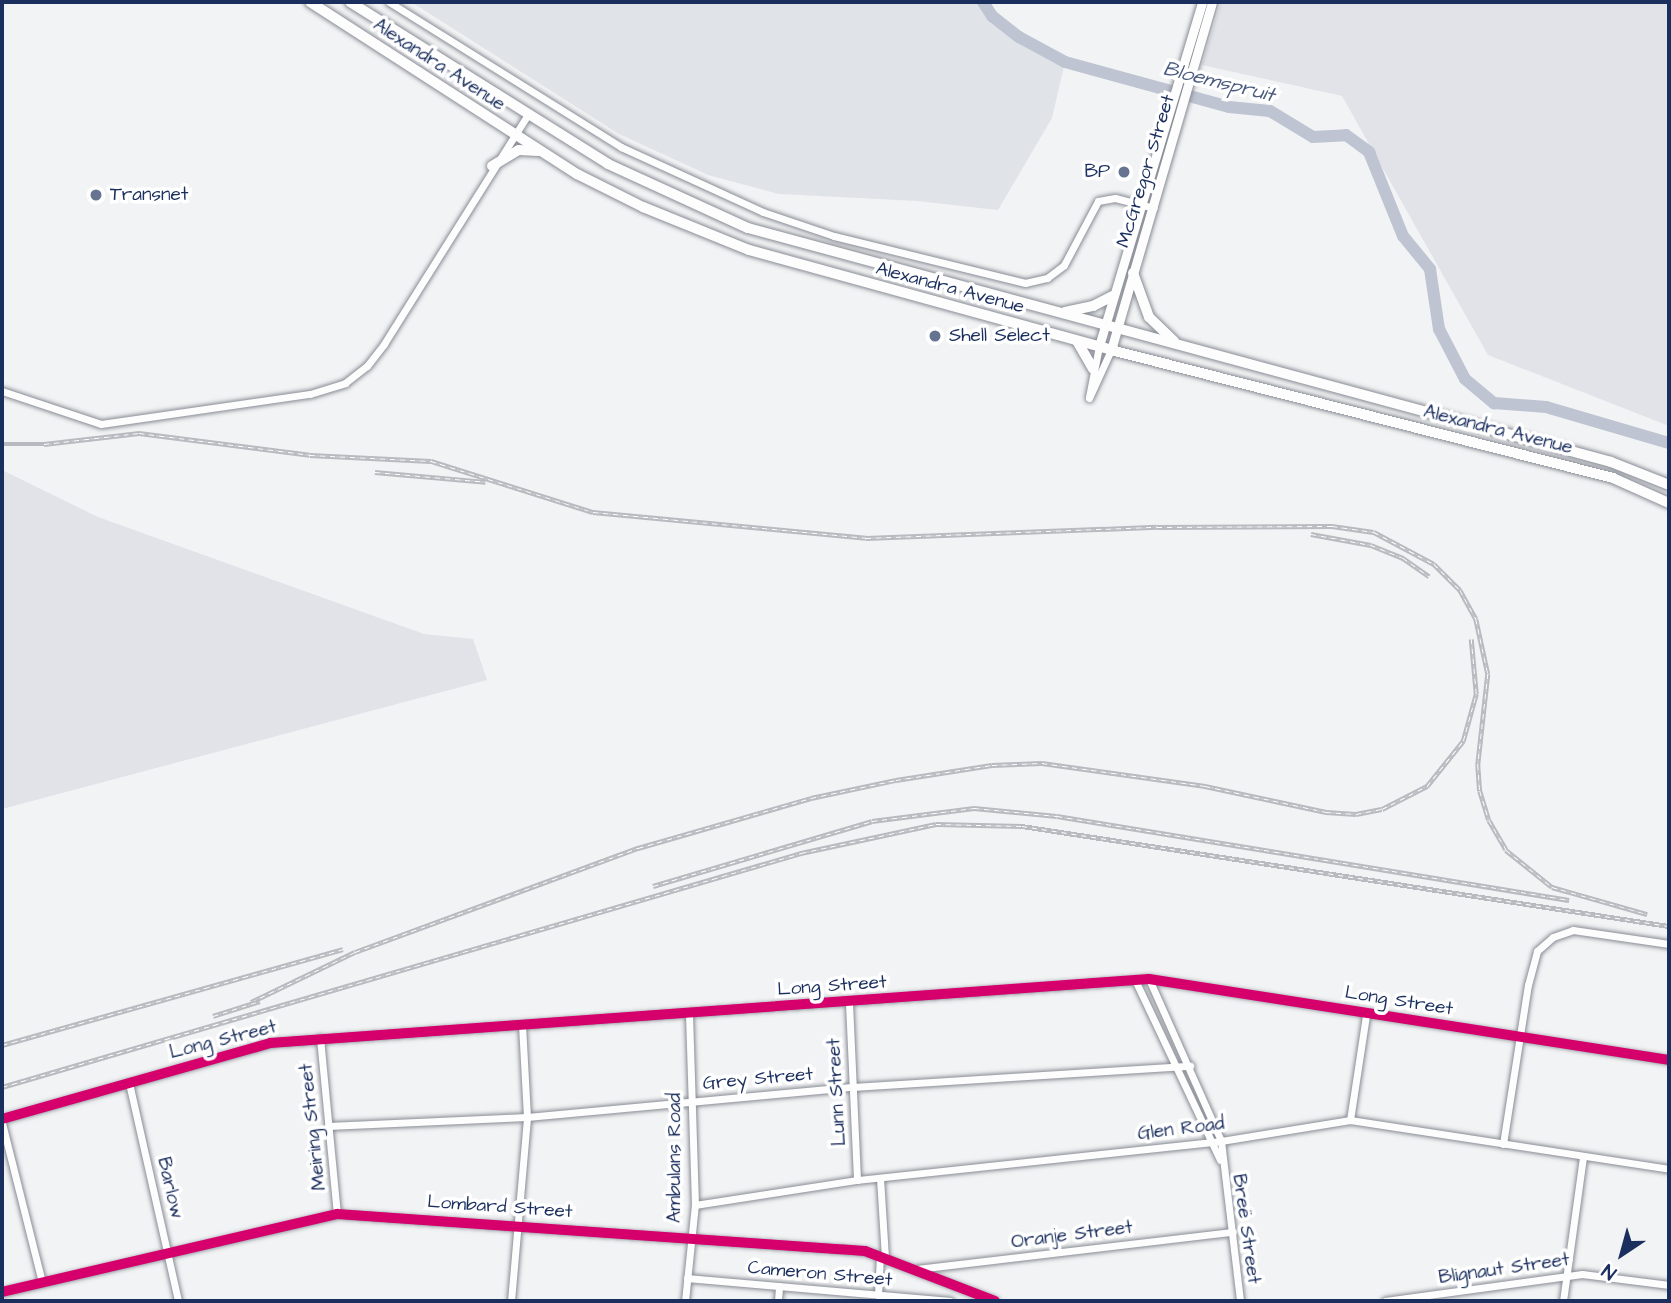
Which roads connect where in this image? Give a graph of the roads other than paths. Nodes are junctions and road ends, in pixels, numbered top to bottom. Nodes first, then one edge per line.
1 (310, 2) edge
2 (350, 2) edge
3 (389, 2) edge
4 (1202, 2) edge
5 (1212, 2) edge
6 (1186, 79) junction
7 (528, 114) junction
8 (514, 134) junction
9 (547, 155) junction
10 (492, 166) junction
11 (651, 186) junction
12 (1143, 205) junction
13 (643, 207) junction
14 (1154, 208) junction
15 (1133, 273) junction
16 (1113, 296) junction
17 (1041, 310) junction
18 (1106, 325) junction
19 (1118, 328) junction
20 (1075, 340) junction
21 (1181, 345) junction
22 (1099, 346) junction
23 (1111, 350) junction
24 (1093, 369) junction
25 (2, 391) edge
26 (1669, 485) edge
27 (1669, 503) edge
28 (1669, 944) edge
29 (1149, 979) junction
30 (1135, 980) junction
31 (849, 1003) junction
32 (689, 1014) junction
33 (1366, 1014) junction
34 (522, 1025) junction
35 (1520, 1037) junction
36 (320, 1038) junction
37 (1669, 1060) edge
38 (1190, 1066) junction
39 (1176, 1067) junction
40 (130, 1083) junction
41 (852, 1087) junction
42 (692, 1100) junction
43 (527, 1117) junction
44 (1350, 1120) junction
45 (2, 1121) edge
46 (328, 1126) junction
47 (1221, 1141) junction
48 (1210, 1142) junction
49 (1503, 1144) junction
50 (1583, 1157) junction
51 (1221, 1160) junction
52 (1669, 1169) edge
53 (880, 1178) junction
54 (858, 1180) junction
55 (695, 1205) junction
56 (337, 1214) junction
57 (517, 1226) junction
58 (1233, 1232) junction
59 (690, 1238) junction
60 (170, 1254) junction
61 (883, 1256) junction
62 (915, 1269) junction
63 (687, 1278) junction
64 (1566, 1278) junction
65 (42, 1282) junction
66 (1669, 1285) edge
67 (779, 1286) junction
68 (2, 1292) edge
69 (878, 1295) junction
70 (912, 1299) edge
71 (178, 1301) edge
72 (511, 1301) edge
73 (685, 1301) edge
74 (778, 1301) edge
75 (950, 1301) edge
76 (995, 1301) edge
77 (1240, 1301) edge
78 (1385, 1301) edge
79 (1563, 1301) edge

1 - 8 highway, Alexandra Avenue
2 - 7 highway, Alexandra Avenue
3 - 12 street
4 - 6 main road, McGregor Street
5 - 6 main road, McGregor Street
6 - 12 main road, McGregor Street
6 - 14 main road, McGregor Street
7 - 8 street
7 - 11 highway, Alexandra Avenue
8 - 9 highway, Alexandra Avenue
8 - 10 street
9 - 10 highway
9 - 13 highway, Alexandra Avenue
10 - 25 street
11 - 13 highway
11 - 17 highway, Alexandra Avenue
12 - 14 street
12 - 16 main road, McGregor Street
13 - 20 highway, Alexandra Avenue
14 - 15 main road, McGregor Street
15 - 19 main road, McGregor Street
15 - 21 highway
16 - 17 highway
16 - 18 main road, McGregor Street
17 - 18 highway, Alexandra Avenue
18 - 19 highway, Alexandra Avenue
18 - 22 main road, McGregor Street
19 - 21 highway, Alexandra Avenue
19 - 23 main road, McGregor Street
20 - 22 highway, Alexandra Avenue
20 - 24 highway
21 - 26 highway, Alexandra Avenue
22 - 23 highway, Alexandra Avenue
22 - 24 street
23 - 24 street
23 - 27 highway, Alexandra Avenue
28 - 35 street
29 - 30 street, Long Street
29 - 33 street, Long Street
29 - 38 street, Breë Street
30 - 31 street, Long Street
30 - 39 street, Breë Street
31 - 32 street, Long Street
31 - 41 street, Lunn Street
32 - 34 street, Long Street
32 - 42 street, Ambulans Road
33 - 35 street, Long Street
33 - 44 street
34 - 36 street, Long Street
34 - 43 street
35 - 37 street, Long Street
35 - 49 street
36 - 40 street, Long Street
36 - 46 street, Meiring Street
38 - 39 street, Grey Street
38 - 47 street, Breë Street
39 - 41 street, Grey Street
39 - 48 street, Breë Street
40 - 45 street, Long Street
40 - 60 street, Barlow
41 - 42 street, Grey Street
41 - 54 street, Lunn Street
42 - 43 street, Grey Street
42 - 55 street, Ambulans Road
43 - 46 street, Grey Street
43 - 57 street
44 - 47 street, Glen Road
44 - 49 street, Glen Road
45 - 65 street
46 - 56 street, Meiring Street
47 - 48 street, Glen Road
47 - 51 street, Breë Street
48 - 51 street, Breë Street
48 - 53 street, Glen Road
49 - 50 street, Glen Road
50 - 52 street, Glen Road
50 - 64 street
51 - 58 street, Breë Street
53 - 54 street, Glen Road
53 - 61 street
54 - 55 street, Glen Road
55 - 59 street, Ambulans Road
56 - 57 street, Lombard Street
56 - 60 street, Lombard Street
57 - 59 street, Lombard Street
57 - 72 street
58 - 62 street, Oranje Street
58 - 77 street, Breë Street
59 - 61 street, Lombard Street
59 - 63 street, Ambulans Road
60 - 65 street, Lombard Street
60 - 71 street, Barlow
61 - 62 street, Lombard Street
61 - 69 street
62 - 76 street, Lombard Street
63 - 67 street, Cameron Street
63 - 73 street, Ambulans Road
64 - 66 street, Blignaut Street
64 - 78 street, Blignaut Street
64 - 79 street
65 - 68 street, Lombard Street
67 - 69 street, Cameron Street
67 - 74 street
69 - 70 street, Cameron Street
70 - 75 street, Cameron Street

